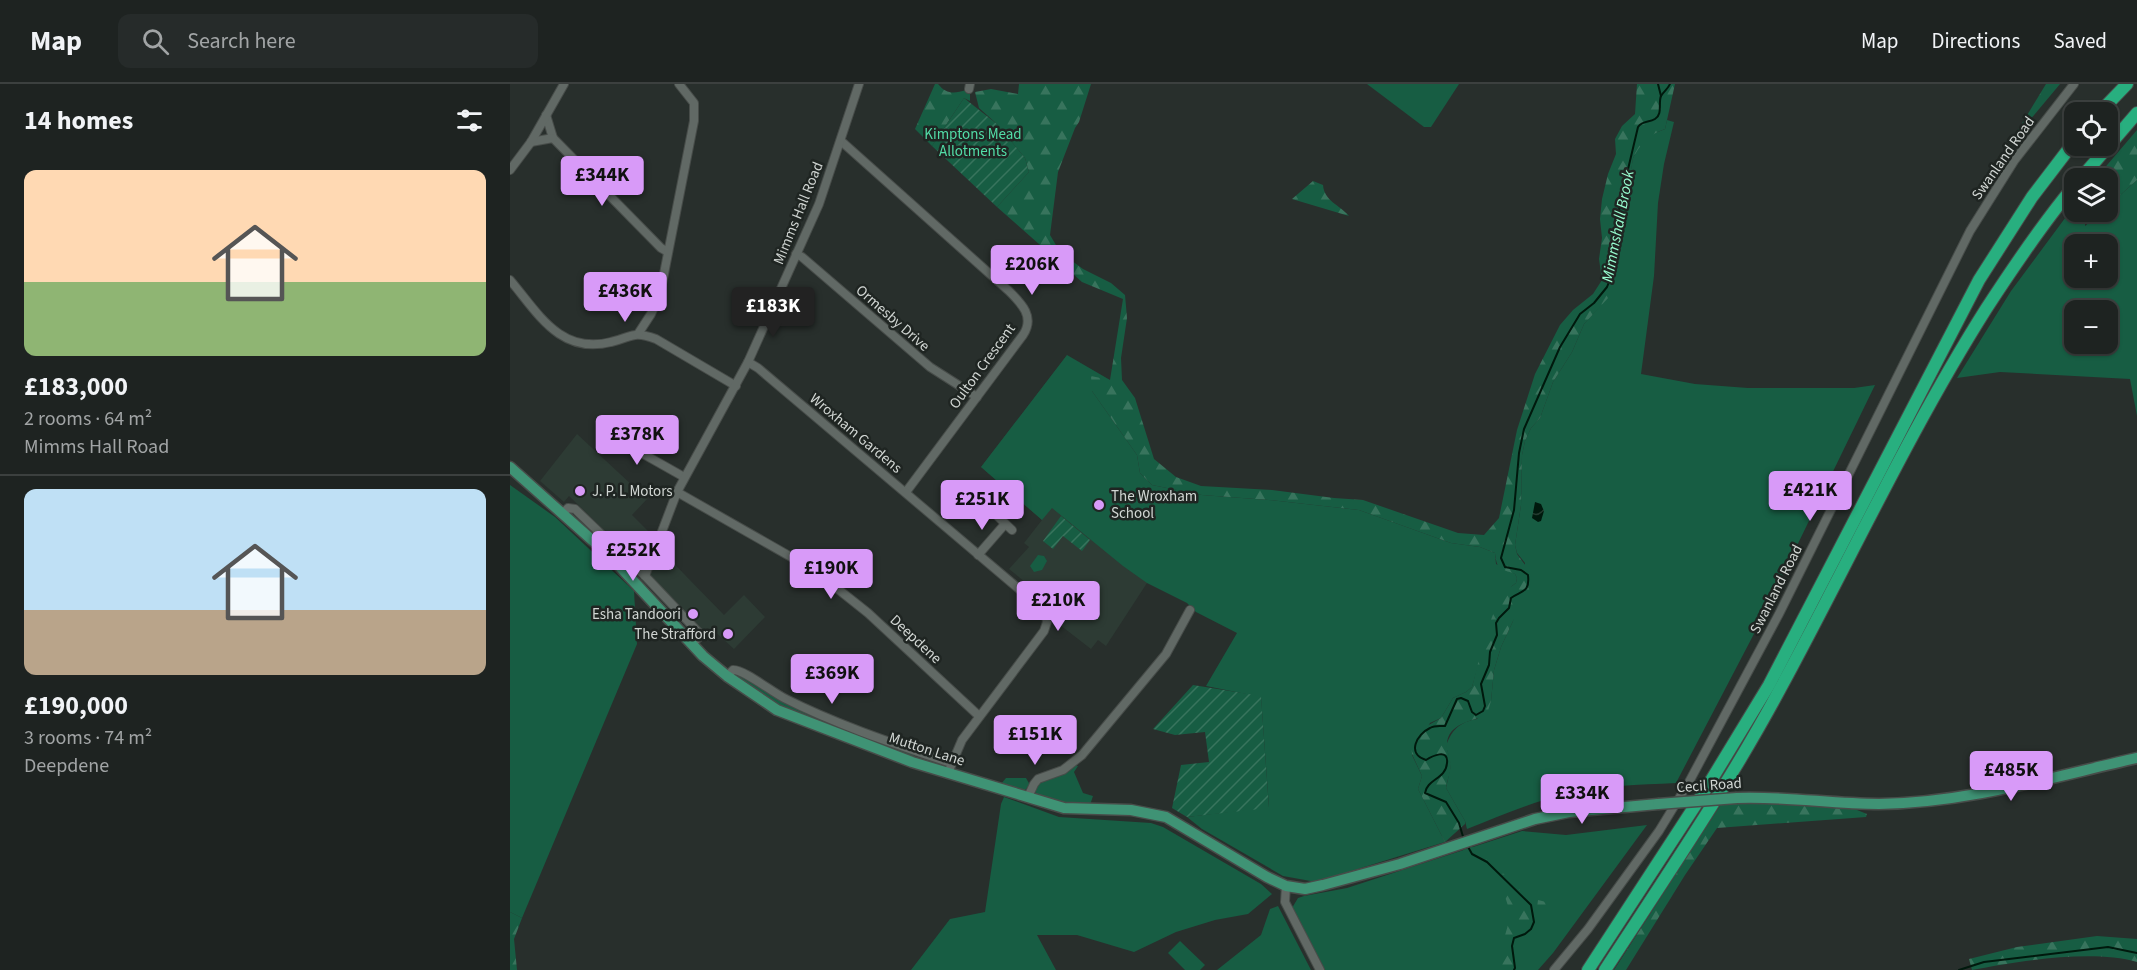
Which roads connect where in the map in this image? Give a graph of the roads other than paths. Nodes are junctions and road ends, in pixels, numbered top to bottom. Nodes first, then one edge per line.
1 (564, 84) edge
2 (679, 84) edge
3 (859, 84) edge
4 (2074, 84) edge
5 (2127, 84) edge
6 (2110, 102) edge
7 (2137, 113) edge
8 (546, 115) junction
9 (553, 138) junction
10 (841, 141) junction
11 (531, 142) junction
12 (2064, 155) edge
13 (2090, 168) edge
14 (510, 170) edge
15 (2064, 198) edge
16 (668, 252) junction
17 (796, 254) junction
18 (510, 280) edge
19 (638, 334) junction
20 (748, 362) junction
21 (736, 386) junction
22 (977, 398) junction
23 (640, 434) dead end
24 (510, 467) edge
25 (684, 477) junction
26 (677, 492) junction
27 (906, 492) junction
28 (997, 498) dead end
29 (562, 513) junction
30 (978, 555) junction
31 (645, 576) junction
32 (1190, 610) dead end
33 (692, 644) junction
34 (979, 717) junction
35 (2137, 759) edge
36 (949, 768) junction
37 (1028, 797) junction
38 (1288, 886) junction
39 (1320, 970) edge
40 (1554, 970) edge
41 (1588, 970) edge
42 (1605, 970) edge

1 - 8 street
2 - 16 street
3 - 10 street, Mimms Hall Road
4 - 40 street, Swanland Road
5 - 6 highway
7 - 13 highway
8 - 9 street
8 - 11 street
9 - 11 street
9 - 16 street
10 - 17 street, Mimms Hall Road
10 - 22 street, Oulton Crescent
11 - 14 street
12 - 41 highway
15 - 42 highway
16 - 19 street
17 - 20 street, Mimms Hall Road
17 - 22 street, Ormesby Drive
18 - 19 street
19 - 21 street
20 - 21 street, Mimms Hall Road
20 - 27 street, Wroxham Gardens
21 - 25 street, Mimms Hall Road
22 - 27 street, Oulton Crescent
23 - 25 street
24 - 29 main road, Mutton Lane
25 - 26 street, Mimms Hall Road
26 - 31 street, Mimms Hall Road
26 - 34 street, Deepdene
27 - 30 street, Wroxham Gardens
28 - 30 street
29 - 31 street
29 - 33 main road, Mutton Lane
30 - 34 street, Wroxham Gardens
31 - 33 street
32 - 37 street
33 - 36 main road, Mutton Lane
34 - 36 street, Wroxham Gardens
35 - 38 main road, Cecil Road, bridge
36 - 37 main road, Mutton Lane
37 - 38 main road, Mutton Lane
38 - 39 street

